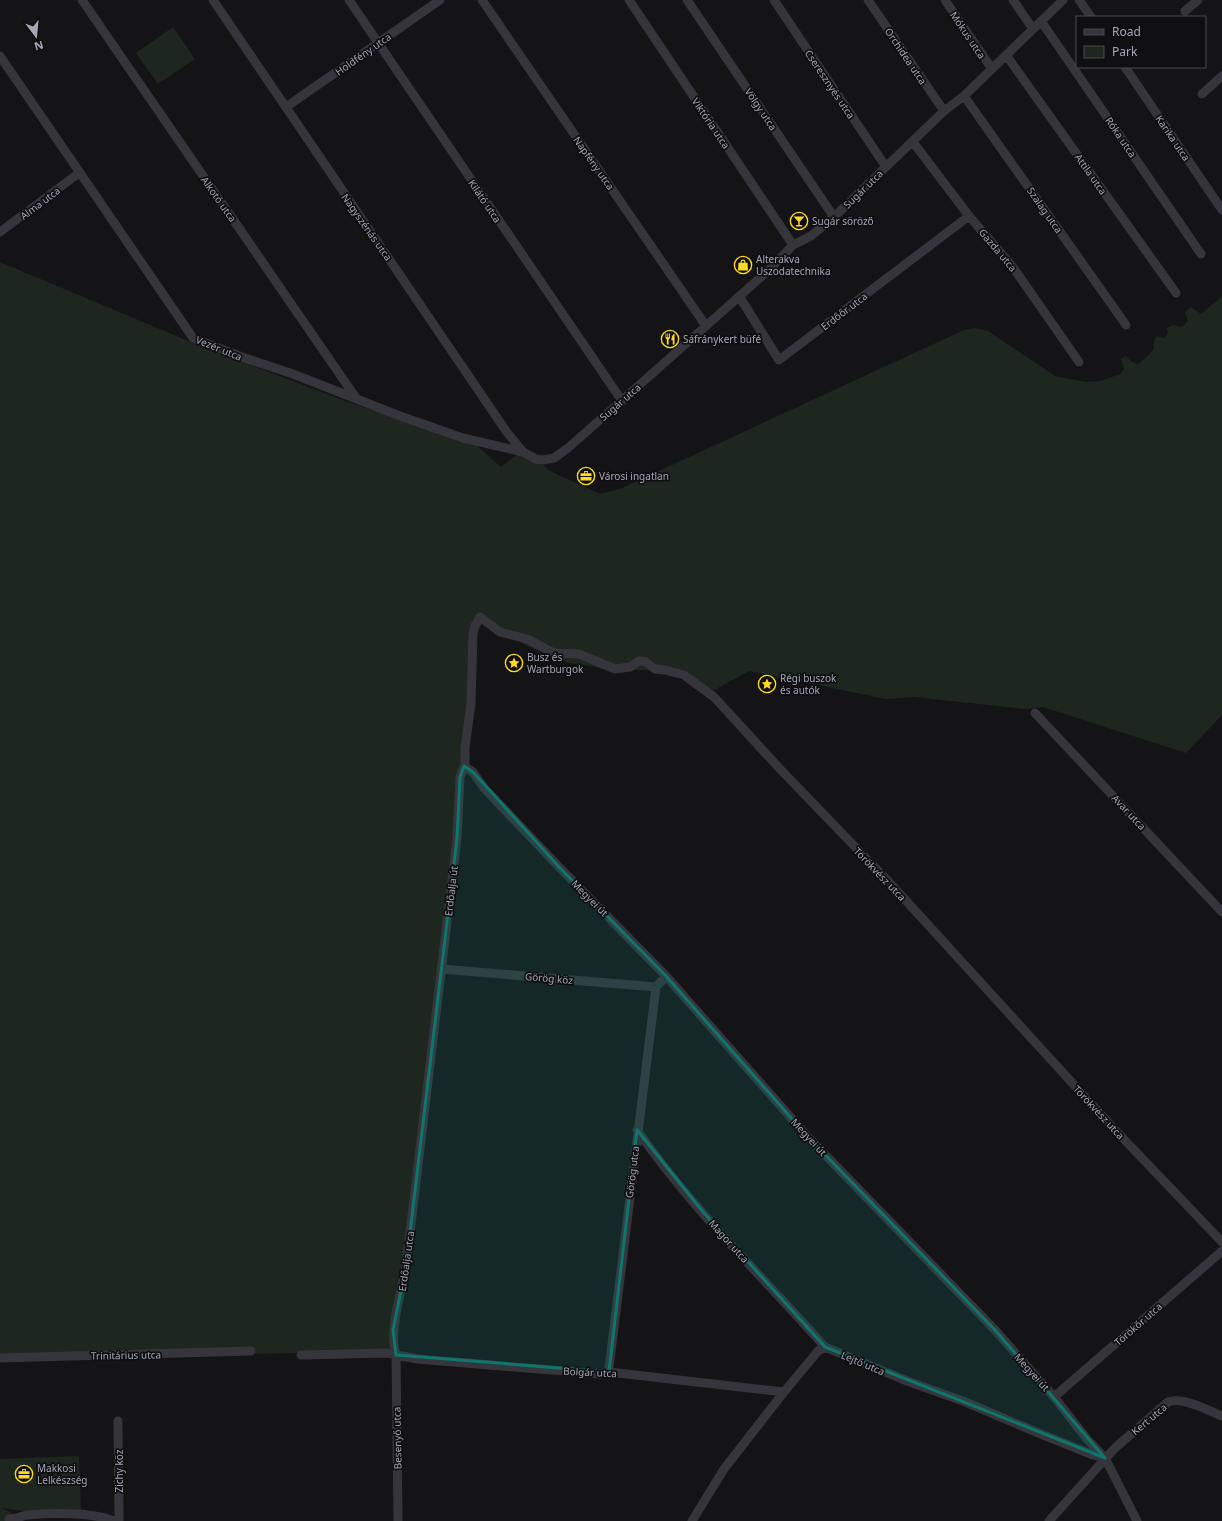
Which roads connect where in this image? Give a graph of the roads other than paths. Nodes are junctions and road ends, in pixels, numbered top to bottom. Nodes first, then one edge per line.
1 (82, 0) edge
2 (213, 0) edge
3 (349, 0) edge
4 (440, 0) edge
5 (482, 0) edge
6 (629, 0) edge
7 (687, 0) edge
8 (774, 0) edge
9 (868, 0) edge
10 (945, 0) edge
11 (1013, 0) edge
12 (1079, 0) edge
13 (1198, 0) edge
14 (1058, 2) edge
15 (1185, 11) dead end
16 (1090, 16) edge
17 (1041, 21) junction
18 (1033, 29) junction
19 (378, 43) junction
20 (1006, 55) junction
21 (0, 56) edge
22 (1126, 68) edge
23 (992, 69) junction
24 (1222, 76) edge
25 (1202, 94) dead end
26 (964, 96) junction
27 (286, 107) junction
28 (944, 111) junction
29 (913, 142) junction
30 (886, 167) junction
31 (79, 173) junction
32 (1222, 210) edge
33 (969, 216) junction
34 (834, 217) junction
35 (0, 232) edge
36 (793, 245) junction
37 (1201, 254) dead end
38 (1176, 293) dead end
39 (739, 296) junction
40 (1126, 325) dead end
41 (706, 326) junction
42 (1079, 362) dead end
43 (356, 398) junction
44 (622, 402) junction
45 (523, 452) junction
46 (480, 617) joint
47 (1035, 713) dead end
48 (464, 766) junction
49 (1222, 912) edge
50 (442, 969) junction
51 (666, 976) junction
52 (656, 987) junction
53 (637, 1130) junction
54 (418, 1167) joint
55 (1222, 1242) edge
56 (1222, 1252) edge
57 (826, 1347) junction
58 (251, 1351) dead end
59 (396, 1354) junction
60 (301, 1355) dead end
61 (0, 1358) edge
62 (609, 1372) junction
63 (784, 1392) junction
64 (1054, 1397) junction
65 (1222, 1416) edge
66 (118, 1421) dead end
67 (1105, 1458) junction
68 (13, 1519) edge
69 (114, 1521) edge
70 (119, 1521) edge
71 (398, 1521) edge
72 (692, 1521) edge
73 (1049, 1521) edge
74 (1137, 1521) edge

1 - 43 street, Alkotó utca
2 - 27 street, Nagyszénás utca
3 - 19 street, Kilátó utca
4 - 19 street, Holdfény utca
5 - 41 street, Napfény utca
6 - 36 street, Viktória utca
7 - 34 street, Völgy utca
8 - 30 street, Cseresznyés utca
9 - 28 street, Orchidea utca
10 - 23 street, Mókus utca
11 - 18 street
12 - 16 street
13 - 15 street
14 - 17 street, Sugár utca
17 - 18 street, Sugár utca
17 - 37 street, Róka utca
18 - 20 street, Sugár utca
19 - 27 street, Holdfény utca
19 - 44 street, Kilátó utca
20 - 23 street, Sugár utca
20 - 38 street, Attila utca
21 - 31 street, Vezér utca
22 - 32 street, Karika utca
23 - 26 street, Sugár utca
24 - 25 street
26 - 28 street, Sugár utca
26 - 40 street, Szalag utca
27 - 45 street, Nagyszénás utca
28 - 29 street, Sugár utca
29 - 30 street, Sugár utca
29 - 33 street, Gazda utca
30 - 34 street, Sugár utca
31 - 35 street, Alma utca
31 - 43 street, Vezér utca
33 - 39 street, Erdőőr utca
33 - 42 street, Gazda utca
34 - 36 street, Sugár utca
36 - 39 street, Sugár utca
39 - 41 street, Sugár utca
41 - 44 street, Sugár utca
43 - 45 street, Vezér utca
44 - 45 street, Sugár utca
46 - 48 street, Erdőalja út
46 - 55 street, Törökvész utca
47 - 49 street, Avar utca
48 - 50 street, Erdőalja út
48 - 51 street, Megyei út
50 - 52 street, Görög köz
50 - 54 street, Erdőalja út
51 - 52 street
51 - 64 street, Megyei út
52 - 53 street, Görög utca
53 - 57 street, Magor utca
53 - 62 street, Görög utca
54 - 59 street, Erdőalja utca
56 - 64 street, Törökőr utca
57 - 63 street
57 - 67 street, Lejtő utca
58 - 61 street, Trinitárius utca
59 - 60 street
59 - 62 street, Bolgár utca
59 - 71 street, Besenyő utca
62 - 63 street, Bolgár utca
63 - 72 street
64 - 67 street, Megyei út
65 - 67 street, Kert utca
66 - 70 street, Zichy köz
67 - 73 street, Kert utca
67 - 74 street, Megyei út
68 - 69 street

